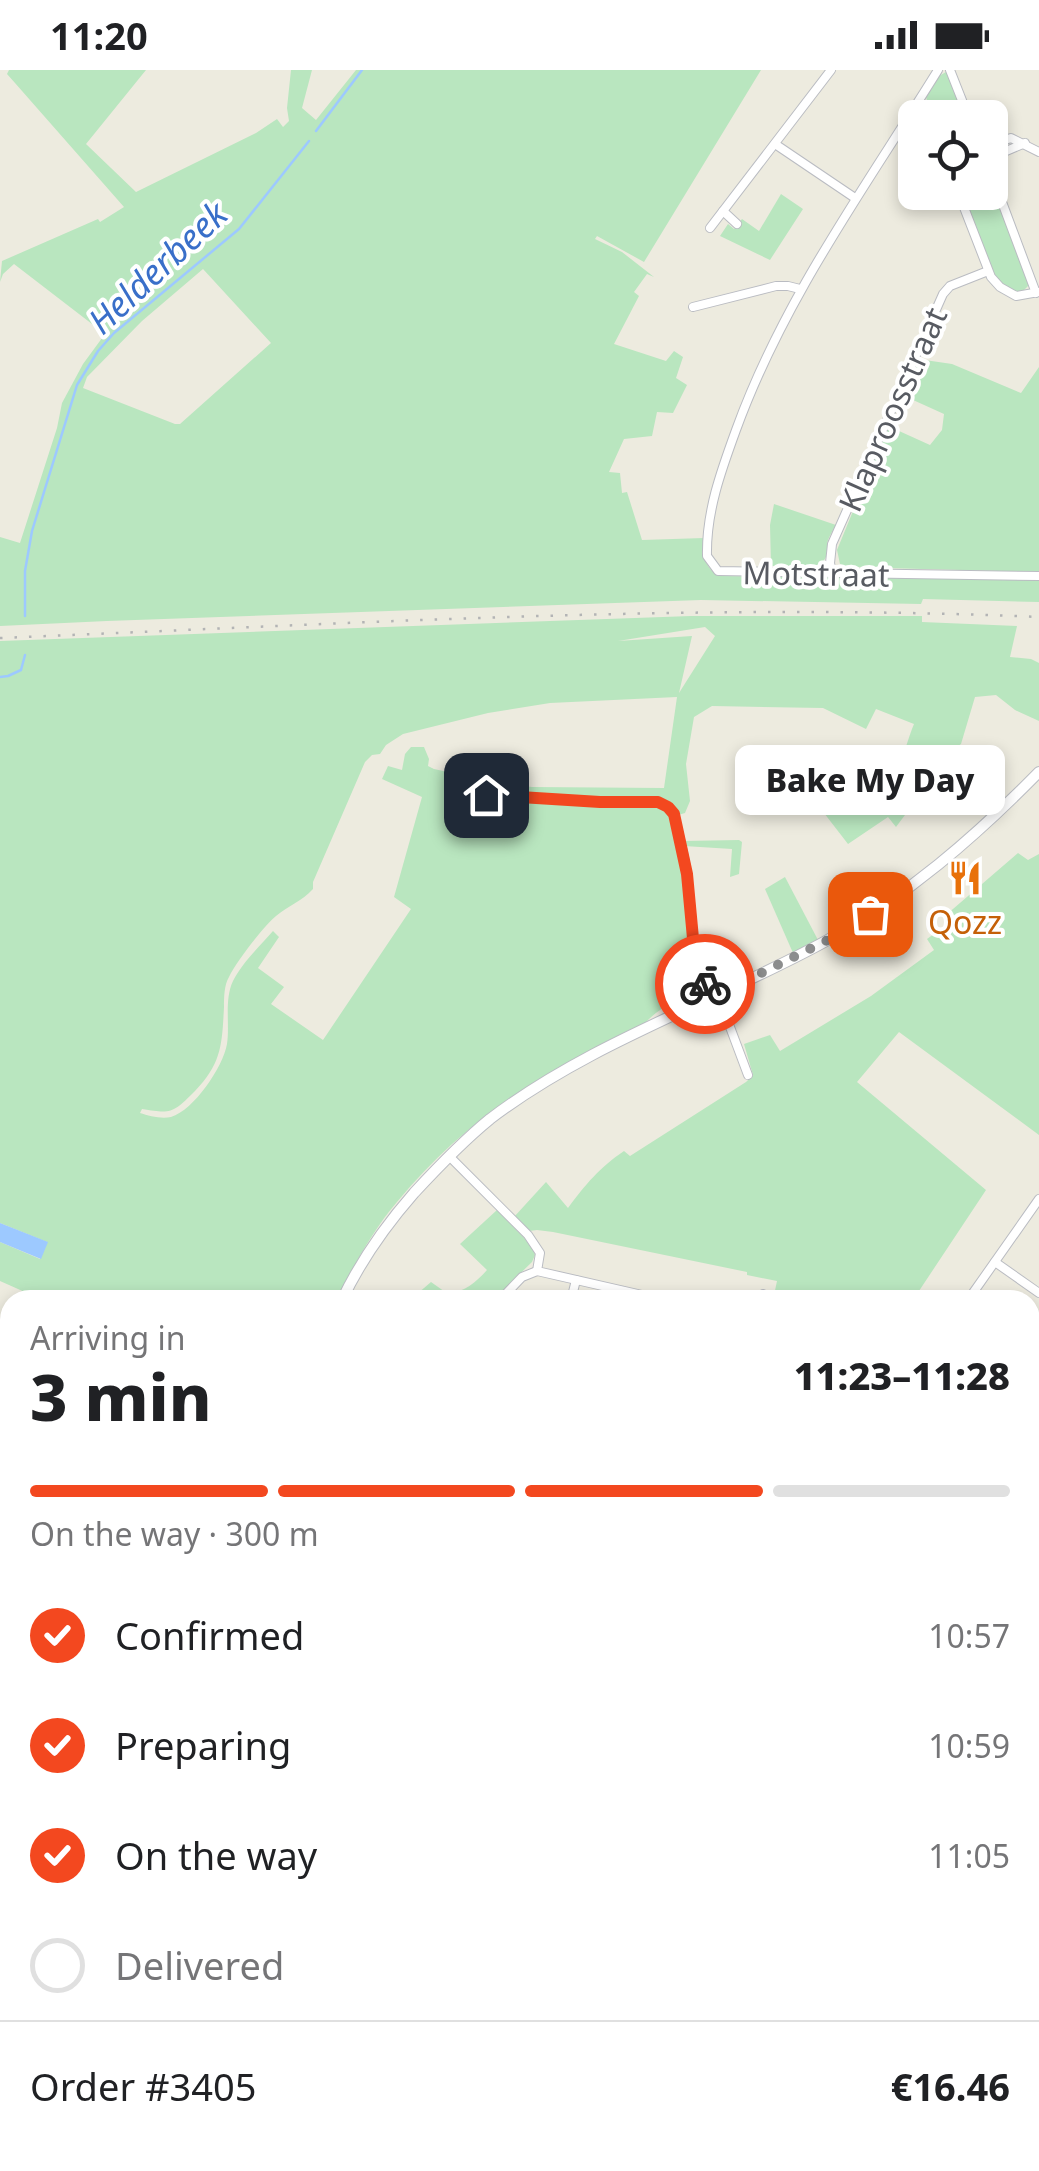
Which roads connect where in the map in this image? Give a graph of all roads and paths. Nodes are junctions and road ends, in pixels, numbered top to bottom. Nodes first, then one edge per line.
1 (831, 70) edge
2 (938, 70) edge
3 (950, 70) edge
4 (962, 100) edge
5 (1008, 139) edge
6 (775, 144) junction
7 (1024, 144) junction
8 (1008, 151) edge
9 (1039, 152) edge
10 (856, 198) junction
11 (965, 210) edge
12 (1007, 210) edge
13 (723, 211) junction
14 (737, 224) dead end
15 (710, 228) dead end
16 (988, 270) junction
17 (1034, 271) edge
18 (800, 289) junction
19 (1038, 293) edge
20 (693, 307) dead end
21 (832, 574) junction
22 (1039, 576) edge
23 (1039, 772) edge
24 (486, 795) dead end
25 (714, 997) junction
26 (748, 1075) dead end
27 (450, 1157) junction
28 (1039, 1200) edge
29 (995, 1262) junction
30 (536, 1272) junction
31 (576, 1280) junction
32 (348, 1290) edge
33 (510, 1290) edge
34 (574, 1290) edge
35 (620, 1290) edge
36 (975, 1290) edge
37 (1035, 1290) edge

1 - 6 street
2 - 10 street, Motstraat
3 - 4 street
5 - 7 street
6 - 10 street
6 - 13 street
7 - 8 street
7 - 9 street
10 - 18 street, Motstraat
11 - 16 street
12 - 17 street
13 - 14 street
13 - 15 street
16 - 19 street
16 - 21 street, Klaproosstraat
17 - 19 street
18 - 20 street
18 - 21 street, Motstraat
21 - 22 street, Motstraat
23 - 25 street
24 - 25 street
25 - 26 street
25 - 27 street
27 - 30 street
27 - 32 street
28 - 29 street
29 - 36 street
29 - 37 street
30 - 31 street
30 - 33 street
31 - 34 street
31 - 35 street

